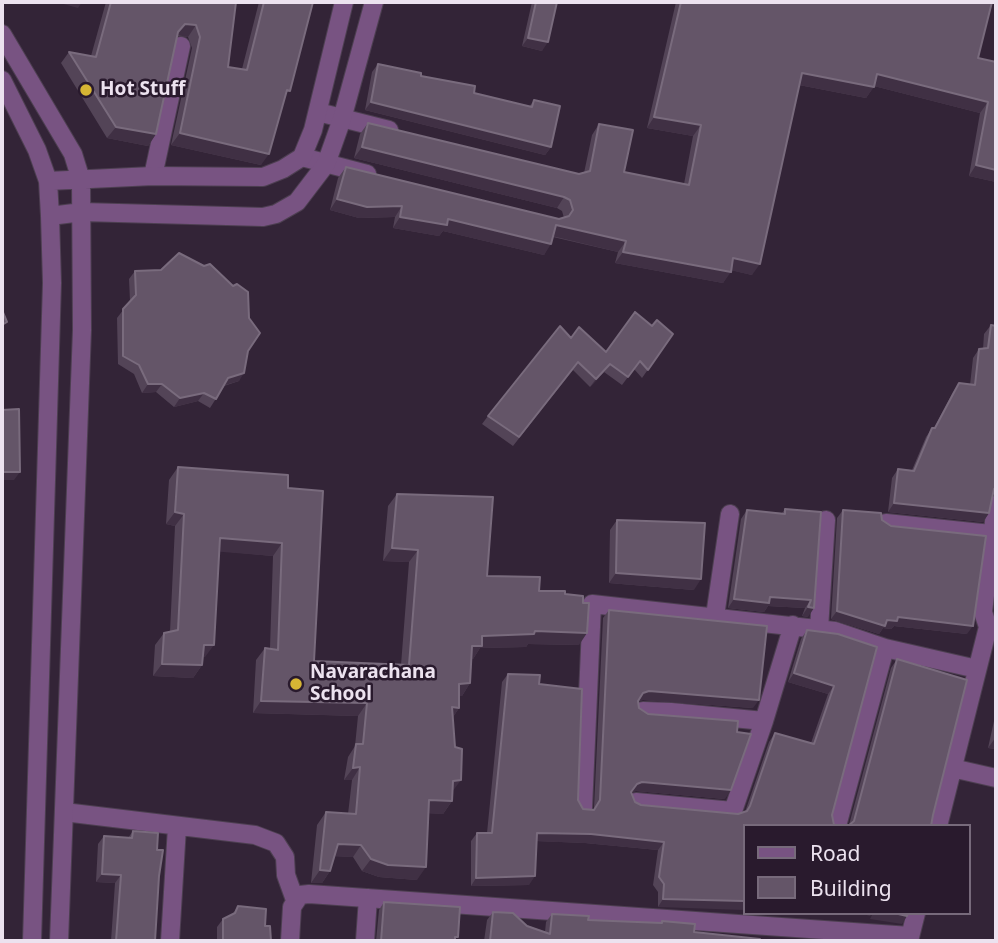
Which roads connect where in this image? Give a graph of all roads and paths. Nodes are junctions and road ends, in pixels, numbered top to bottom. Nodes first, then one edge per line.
1 (344, 2) edge
2 (374, 2) edge
3 (2, 34) edge
4 (181, 46) edge
5 (2, 80) edge
6 (318, 112) junction
7 (342, 119) junction
8 (410, 135) edge
9 (302, 157) junction
10 (326, 164) junction
11 (153, 176) junction
12 (380, 177) edge
13 (81, 180) junction
14 (48, 181) junction
15 (82, 212) junction
16 (50, 216) junction
17 (996, 505) edge
18 (730, 514) dead end
19 (826, 520) dead end
20 (886, 523) edge
21 (991, 534) junction
22 (715, 616) junction
23 (793, 625) junction
24 (992, 627) edge
25 (818, 629) junction
26 (886, 648) junction
27 (977, 669) junction
28 (40, 678) junction
29 (68, 679) junction
30 (643, 711) edge
31 (764, 721) junction
32 (952, 768) junction
33 (996, 778) edge
34 (636, 802) edge
35 (583, 808) edge
36 (64, 812) junction
37 (838, 824) edge
38 (938, 824) edge
39 (177, 827) junction
40 (368, 898) junction
41 (295, 900) junction
42 (916, 915) edge
43 (811, 921) edge
44 (779, 934) edge
45 (910, 939) edge
46 (33, 941) edge
47 (59, 941) edge
48 (170, 941) edge
49 (290, 941) edge
50 (365, 941) edge

1 - 6 street
2 - 7 street
3 - 13 street
4 - 11 street
5 - 14 street
6 - 7 street
6 - 9 street
7 - 8 street
7 - 10 street
9 - 10 street
9 - 11 street
10 - 12 street
10 - 15 street
11 - 13 street
13 - 14 street
13 - 15 street
14 - 16 street
15 - 16 street
15 - 29 street
16 - 28 street
17 - 21 street
18 - 22 street
19 - 25 street
20 - 21 street
21 - 24 street
22 - 23 street
22 - 35 street
23 - 25 street
23 - 31 street
24 - 27 street
25 - 26 street
26 - 27 street
26 - 37 street
27 - 32 street
28 - 29 street
28 - 46 street
29 - 36 street
30 - 31 street
31 - 34 street
32 - 33 street
32 - 38 street
36 - 39 street
36 - 47 street
39 - 41 street
39 - 48 street
40 - 41 street
40 - 44 street
40 - 50 street
41 - 49 street
42 - 45 street
43 - 44 street
43 - 45 street

